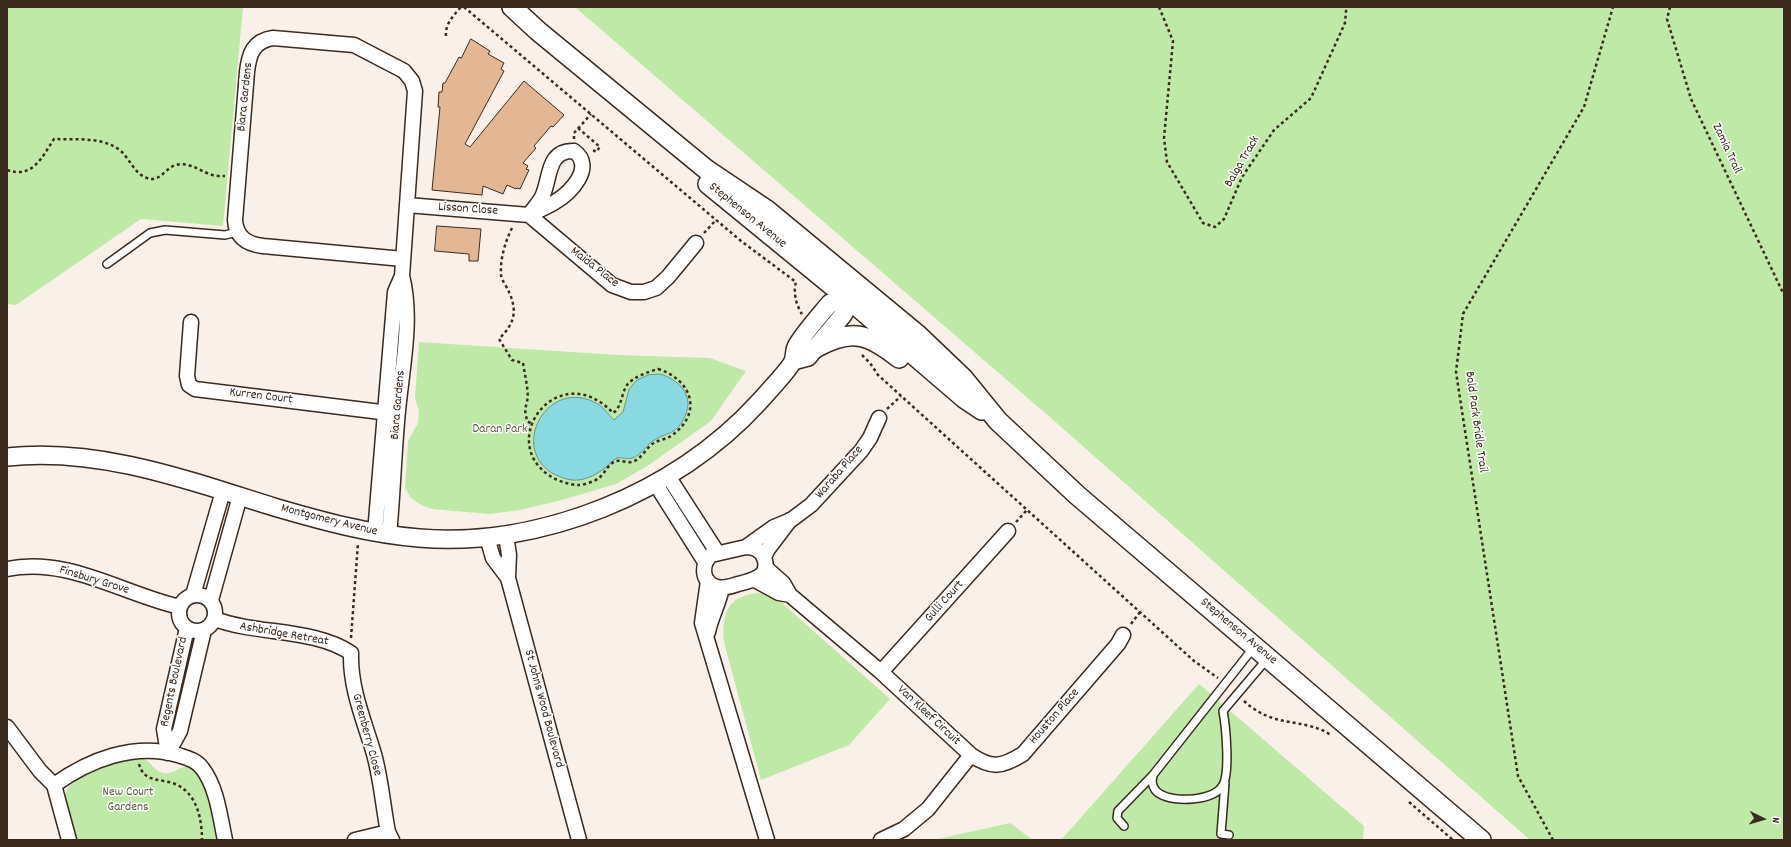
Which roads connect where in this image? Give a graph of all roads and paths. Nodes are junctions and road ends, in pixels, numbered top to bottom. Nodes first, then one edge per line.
1 (460, 7) edge
2 (464, 7) edge
3 (498, 7) edge
4 (512, 7) edge
5 (1159, 7) edge
6 (1349, 7) edge
7 (1613, 7) edge
8 (1670, 7) edge
9 (446, 36) dead end
10 (591, 114) junction
11 (578, 128) junction
12 (575, 135) dead end
13 (591, 148) dead end
14 (7, 170) edge
15 (231, 177) dead end
16 (407, 205) junction
17 (768, 211) junction
18 (529, 214) junction
19 (716, 220) junction
20 (512, 227) dead end
21 (237, 232) junction
22 (700, 238) joint
23 (403, 259) junction
24 (107, 264) dead end
25 (1784, 295) edge
26 (851, 301) junction
27 (883, 306) junction
28 (805, 318) dead end
29 (191, 322) dead end
30 (817, 347) junction
31 (859, 353) dead end
32 (793, 362) junction
33 (901, 396) junction
34 (964, 398) junction
35 (392, 413) junction
36 (878, 418) joint
37 (998, 422) junction
38 (532, 424) junction
39 (7, 457) edge
40 (661, 480) junction
41 (223, 491) junction
42 (240, 496) junction
43 (791, 520) junction
44 (1008, 531) dead end
45 (375, 533) junction
46 (506, 535) junction
47 (488, 537) junction
48 (746, 547) junction
49 (717, 552) junction
50 (705, 562) junction
51 (764, 562) junction
52 (7, 569) edge
53 (508, 578) junction
54 (755, 580) junction
55 (708, 581) junction
56 (722, 588) junction
57 (193, 595) junction
58 (790, 595) junction
59 (211, 600) junction
60 (180, 607) junction
61 (215, 619) junction
62 (187, 628) junction
63 (204, 630) junction
64 (1123, 635) dead end
65 (708, 636) junction
66 (1262, 652) junction
67 (351, 653) junction
68 (881, 672) junction
69 (1220, 680) dead end
70 (1242, 699) dead end
71 (7, 726) edge
72 (1336, 739) dead end
73 (168, 752) junction
74 (971, 755) junction
75 (138, 758) dead end
76 (1153, 775) junction
77 (1225, 779) junction
78 (54, 785) junction
79 (1405, 799) dead end
80 (1124, 826) dead end
81 (1228, 835) dead end
82 (390, 836) edge
83 (69, 840) edge
84 (202, 840) edge
85 (225, 840) edge
86 (355, 840) edge
87 (579, 840) edge
88 (767, 840) edge
89 (881, 840) edge
90 (1453, 840) edge
91 (1480, 840) edge
92 (1553, 840) edge

1 - 9 path
2 - 10 path
3 - 26 main road, Stephenson Avenue
4 - 17 main road, Stephenson Avenue
5 - 6 path, Balga Track
7 - 92 path, Bold Park Bridle Trail
8 - 25 path, Zamia Trail
10 - 11 path
10 - 19 path
11 - 12 path
11 - 13 path
14 - 15 path
16 - 18 street, Lisson Close
16 - 21 street, Biara Gardens
16 - 23 street, Biara Gardens
17 - 26 street
17 - 27 main road, Stephenson Avenue
18 - 18 street, Lisson Close
18 - 22 street, Maida Place
19 - 22 path
19 - 28 path
20 - 38 path
21 - 23 street
21 - 24 lane
23 - 35 street, Biara Gardens
26 - 27 street, Montgomery Avenue
26 - 30 street, Montgomery Avenue
26 - 32 street, Montgomery Avenue
26 - 34 main road, Stephenson Avenue
27 - 37 main road, Stephenson Avenue
29 - 35 street, Kurren Court
30 - 32 street, Montgomery Avenue
30 - 34 main road
31 - 33 path
32 - 40 street, Montgomery Avenue
33 - 36 path
33 - 69 path
34 - 37 main road, Stephenson Avenue
35 - 45 street, Biara Gardens
36 - 43 street, Waraba Place
37 - 66 main road, Stephenson Avenue
38 - 38 path
39 - 41 street, Montgomery Avenue
40 - 46 street, Montgomery Avenue
40 - 49 street
40 - 50 street
41 - 42 street, Montgomery Avenue
41 - 57 street
42 - 45 street, Montgomery Avenue
42 - 59 street
43 - 48 street, Waraba Place
43 - 51 street, Waraba Place
44 - 68 street, Gulli Court
45 - 47 street, Montgomery Avenue
45 - 67 path
46 - 47 street, Montgomery Avenue
46 - 53 street, St Johns Wood Boulevard
47 - 53 street, St Johns Wood Boulevard
48 - 49 street
48 - 51 street
49 - 50 street
50 - 55 street
51 - 54 street
51 - 58 street, Van Kleef Circuit
52 - 60 street, Finsbury Grove
53 - 87 street, St Johns Wood Boulevard
54 - 56 street
54 - 58 street, Van Kleef Circuit
55 - 56 street
55 - 65 street
56 - 65 street
57 - 59 street
57 - 60 street
58 - 68 street, Van Kleef Circuit
59 - 61 street
60 - 62 street, Regents Boulevard
61 - 63 street, Regents Boulevard
61 - 67 street, Ashbridge Retreat
62 - 63 street, Regents Boulevard
62 - 73 street, Regents Boulevard
63 - 73 street, Regents Boulevard
64 - 74 street, Houston Place
65 - 88 street
66 - 76 lane
66 - 77 lane
66 - 91 main road, Stephenson Avenue
67 - 82 street, Greenberry Close
68 - 74 street, Van Kleef Circuit
70 - 72 path
71 - 78 street
73 - 78 street
73 - 85 street
74 - 89 street, Van Kleef Circuit
75 - 84 path
76 - 77 lane
76 - 80 lane
77 - 81 lane
78 - 83 street
79 - 90 path
82 - 86 street

